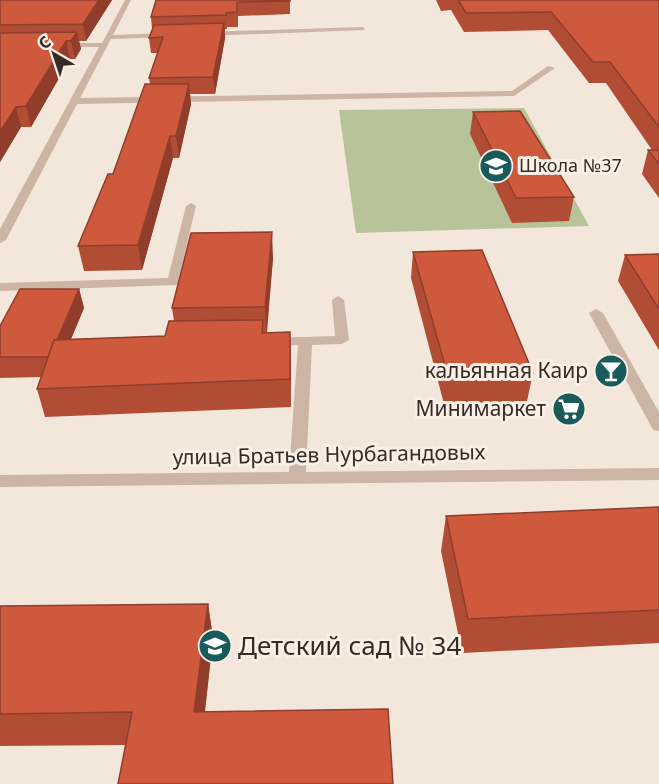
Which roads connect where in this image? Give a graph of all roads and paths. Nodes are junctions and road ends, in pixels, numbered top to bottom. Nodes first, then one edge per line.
1 (128, 0) edge
2 (363, 29) dead end
3 (191, 34) edge
4 (179, 35) edge
5 (108, 41) junction
6 (47, 45) edge
7 (551, 68) dead end
8 (76, 101) junction
9 (191, 206) dead end
10 (0, 240) edge
11 (0, 287) edge
12 (338, 300) dead end
13 (596, 313) dead end
14 (259, 342) edge
15 (305, 342) junction
16 (659, 426) edge
17 (659, 474) edge
18 (297, 477) junction
19 (0, 481) edge

1 - 5 street
2 - 3 street
4 - 5 street
5 - 6 street
5 - 8 street
7 - 8 street
8 - 10 street
9 - 11 street
12 - 15 street
13 - 16 street
14 - 15 street
15 - 18 street
17 - 18 street, улица Братьев Нурбагандовых
18 - 19 street, улица Братьев Нурбагандовых

